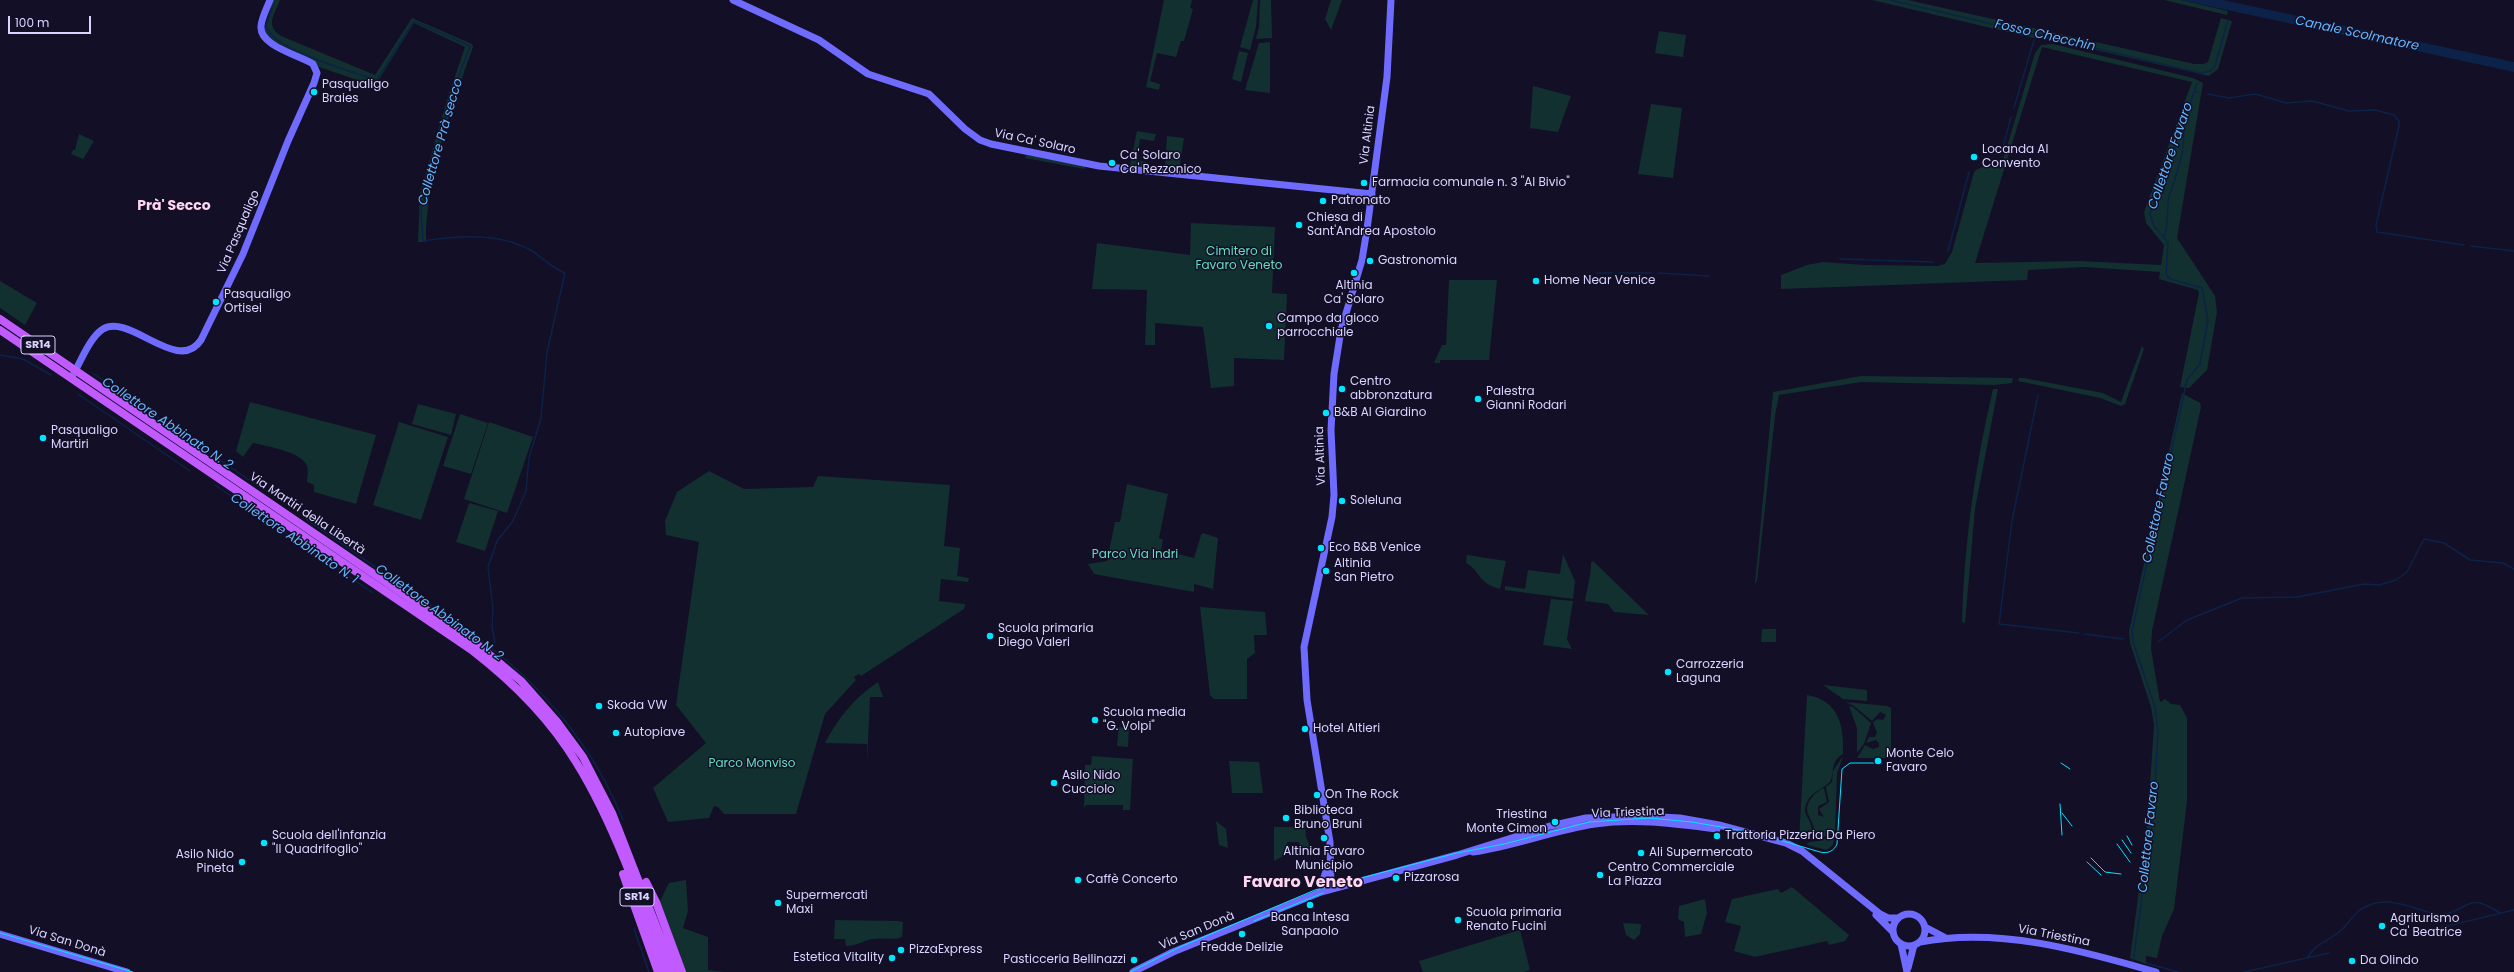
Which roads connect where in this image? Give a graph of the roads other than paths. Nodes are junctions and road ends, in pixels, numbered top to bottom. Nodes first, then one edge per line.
1 (270, 0) edge
2 (733, 0) edge
3 (1391, 0) edge
4 (1372, 194) junction
5 (0, 319) edge
6 (0, 330) edge
7 (76, 371) junction
8 (70, 380) junction
9 (608, 822) junction
10 (1719, 825) junction
11 (1693, 826) junction
12 (1527, 833) junction
13 (1756, 835) junction
14 (623, 840) junction
15 (1479, 847) junction
16 (1503, 847) junction
17 (1457, 855) junction
18 (1329, 863) junction
19 (1324, 873) junction
20 (1328, 889) junction
21 (1853, 893) junction
22 (1310, 896) junction
23 (1898, 918) junction
24 (1925, 927) junction
25 (1893, 932) junction
26 (0, 934) edge
27 (1946, 937) junction
28 (1901, 944) junction
29 (1917, 944) junction
30 (127, 972) edge
31 (658, 972) edge
32 (666, 972) edge
33 (674, 972) edge
34 (682, 972) edge
35 (1133, 972) edge
36 (1907, 972) edge
37 (2156, 972) edge

1 - 7 street, Via Pasqualigo
2 - 4 street, Via Ca' Solaro
3 - 4 street, Via Altinia
4 - 18 street, Via Altinia
5 - 7 main road, Via Martiri della Libertà / SR14
6 - 8 main road, Via Martiri della Libertà / SR14
7 - 8 street, Via Pasqualigo
7 - 14 main road, Via Martiri della Libertà / SR14
8 - 9 main road, Via Martiri della Libertà / SR14
9 - 31 main road
9 - 32 main road, Via Martiri della Libertà / SR14
10 - 11 street
10 - 12 street, Via Triestina
10 - 13 street, Via Triestina
11 - 13 street, Via Triestina
11 - 16 street, Via Triestina
12 - 15 street, Via Triestina
12 - 16 street, Via Triestina
13 - 21 street, Via Triestina
14 - 33 main road, Via Martiri della Libertà / SR14
14 - 34 main road
15 - 16 street, Via Triestina
15 - 17 street, Via Triestina
16 - 17 street, Via Triestina
17 - 20 street, Via Triestina
18 - 19 street
18 - 20 street, Via Altinia
19 - 20 street
19 - 22 street
20 - 22 street, Via Triestina
21 - 23 street
21 - 25 street, Via Triestina
22 - 35 street, Via San Donà
23 - 24 street
23 - 25 street
24 - 27 street, Via Triestina
24 - 29 street
25 - 28 street
26 - 30 street, Via San Donà
27 - 29 street, Via Triestina
27 - 37 street, Via Triestina
28 - 29 street
28 - 36 street
29 - 36 street

